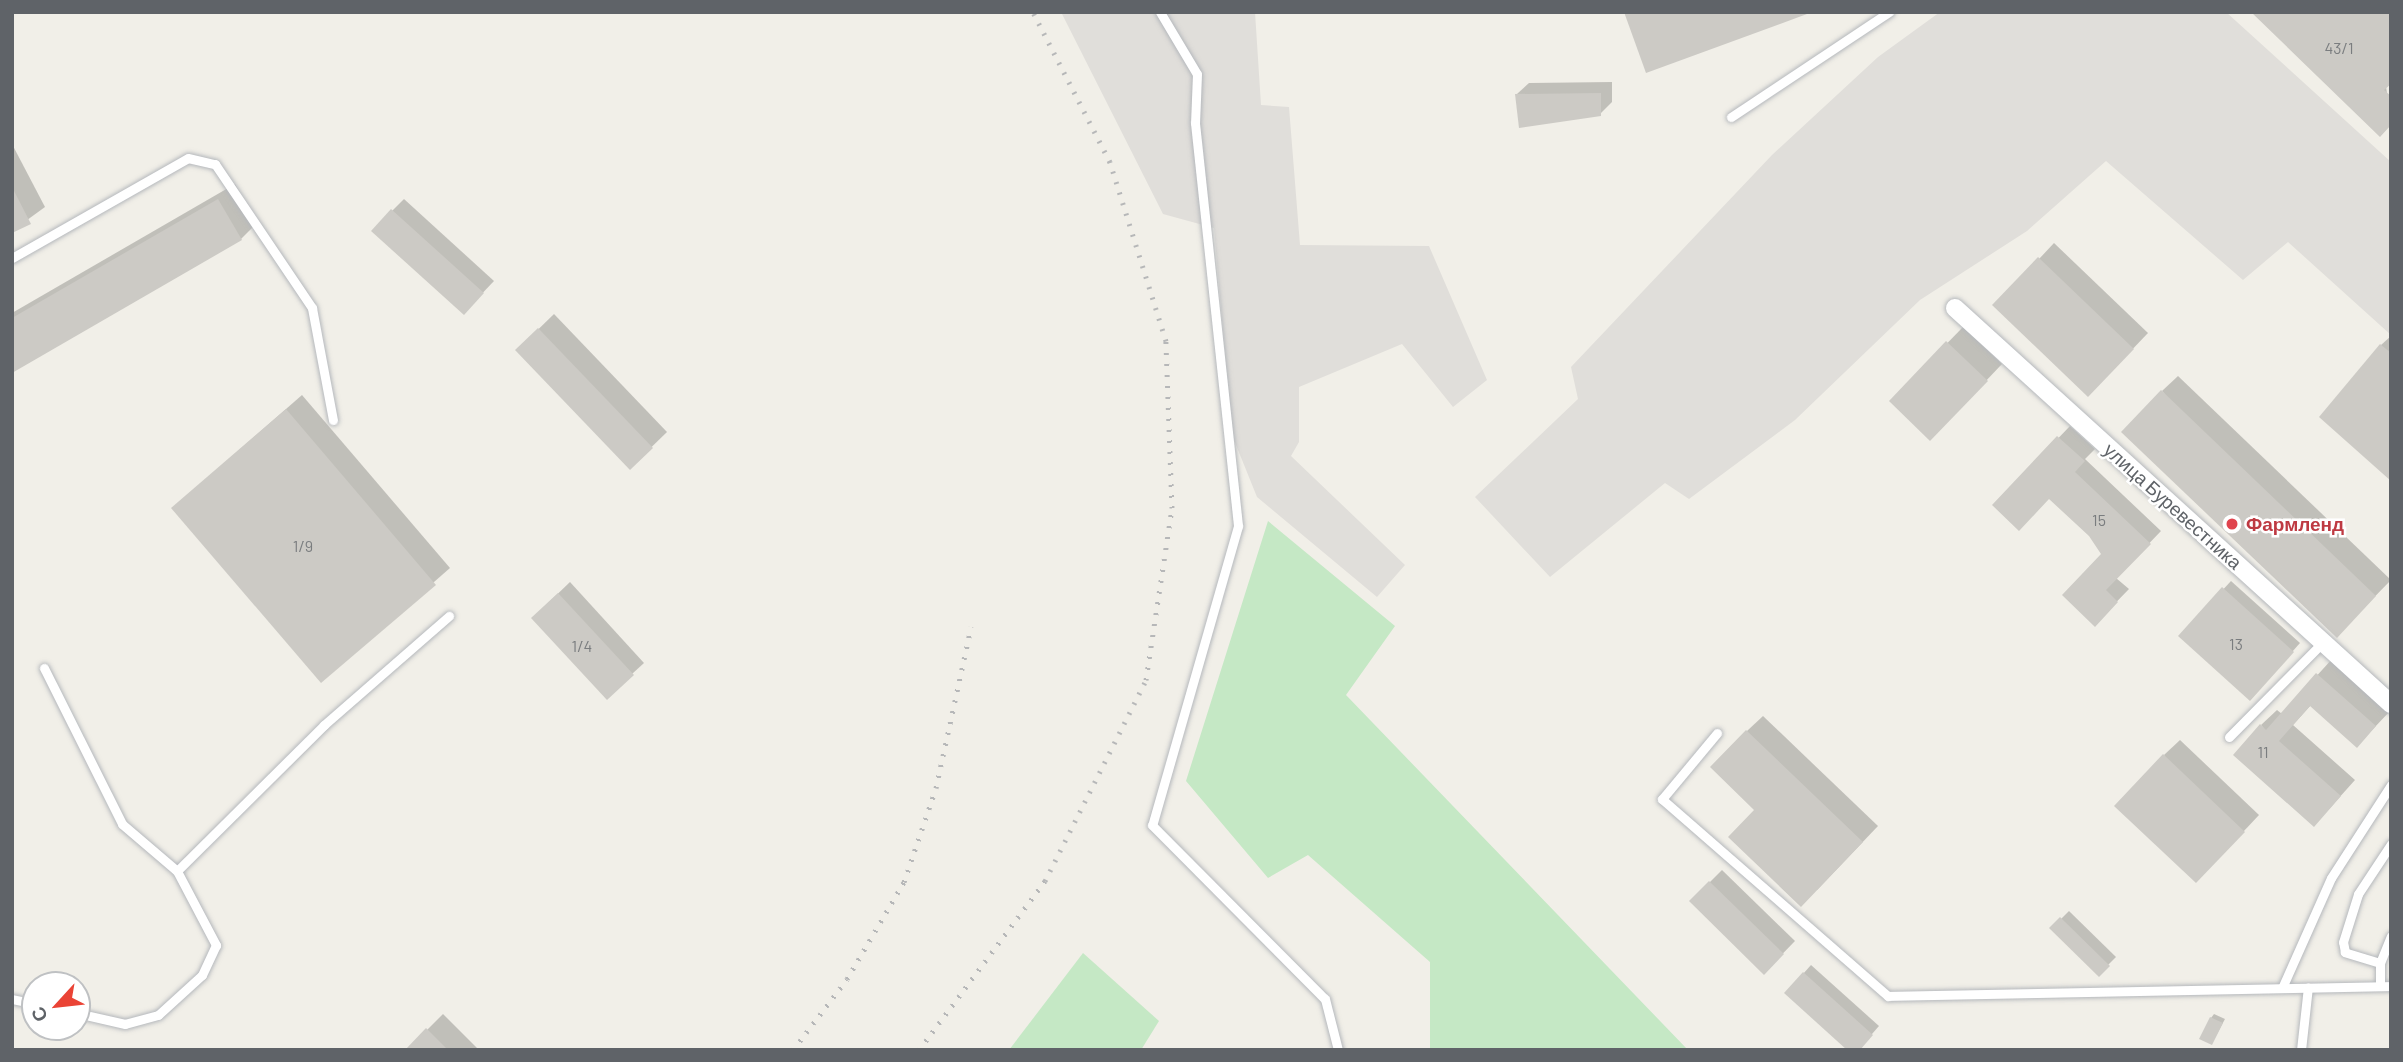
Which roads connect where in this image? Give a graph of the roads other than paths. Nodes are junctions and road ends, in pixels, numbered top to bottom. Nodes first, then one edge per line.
1 (1160, 12) edge
2 (1889, 12) edge
3 (1731, 117) dead end
4 (12, 258) edge
5 (1955, 308) dead end
6 (333, 420) dead end
7 (449, 616) dead end
8 (2323, 642) junction
9 (44, 668) dead end
10 (2391, 704) edge
11 (1717, 733) dead end
12 (2230, 737) dead end
13 (2391, 785) edge
14 (2391, 844) edge
15 (177, 871) junction
16 (2391, 936) edge
17 (2380, 963) junction
18 (2386, 986) edge
19 (2308, 987) junction
20 (2282, 988) junction
21 (91, 1016) edge
22 (1338, 1050) edge
23 (2301, 1050) edge

1 - 22 lane
2 - 3 lane
4 - 6 lane
5 - 8 street, улица Буревестника
7 - 15 lane
8 - 10 street, улица Буревестника
8 - 12 lane
9 - 15 lane
11 - 20 lane
13 - 20 lane
14 - 17 lane
15 - 21 lane
16 - 17 lane
17 - 18 lane
18 - 19 lane
19 - 20 lane
19 - 23 lane

